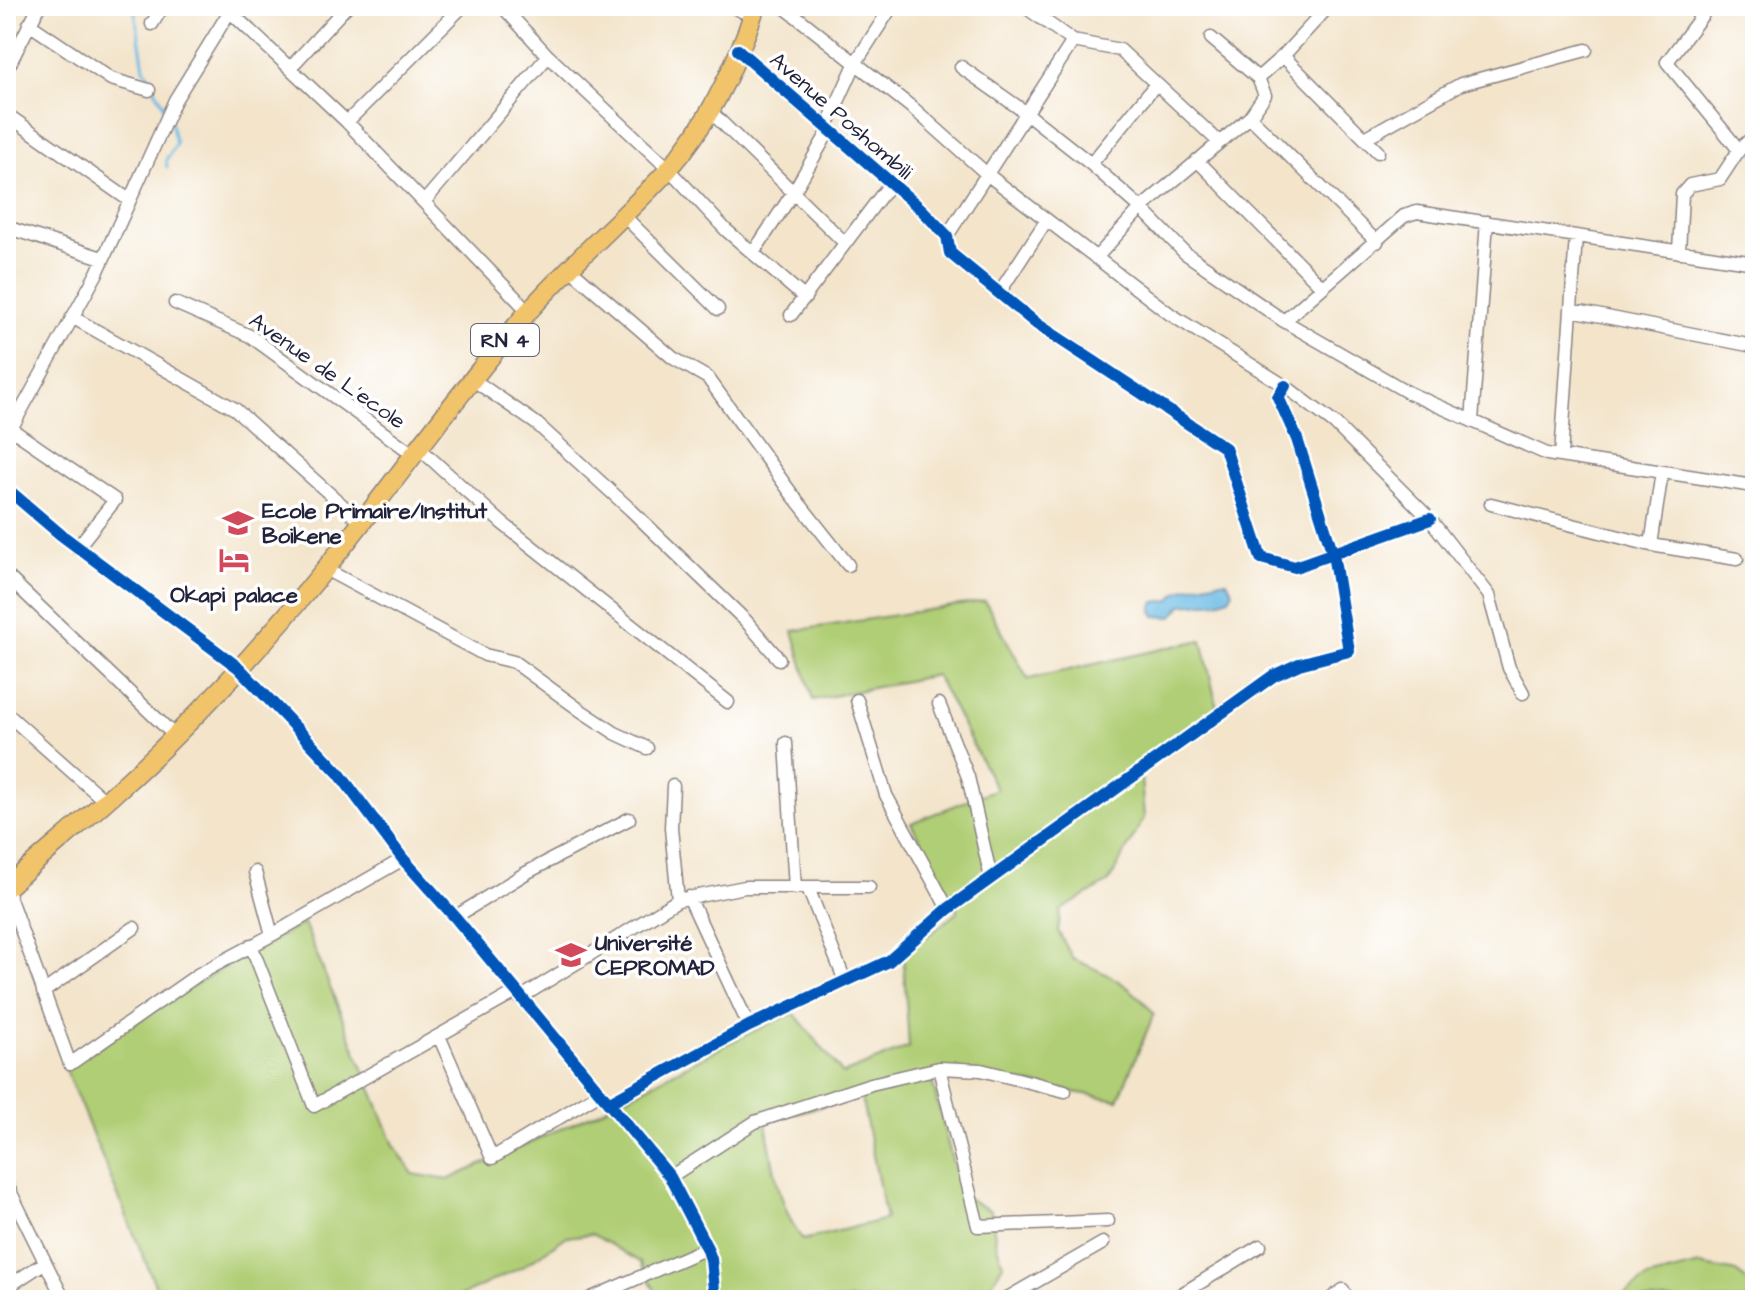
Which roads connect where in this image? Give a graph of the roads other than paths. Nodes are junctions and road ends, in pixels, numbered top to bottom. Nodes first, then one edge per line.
1 (39, 6) edge
2 (163, 6) edge
3 (347, 6) edge
4 (463, 6) edge
5 (502, 6) edge
6 (731, 6) edge
7 (783, 6) edge
8 (892, 6) edge
9 (1024, 6) edge
10 (1329, 6) edge
11 (1709, 6) edge
12 (229, 7) edge
13 (754, 11) edge
14 (29, 24) junction
15 (152, 24) dead end
16 (1211, 38) dead end
17 (1073, 41) junction
18 (738, 50) junction
19 (1586, 50) dead end
20 (548, 56) junction
21 (1283, 56) junction
22 (856, 62) junction
23 (961, 67) dead end
24 (290, 68) junction
25 (6, 71) edge
26 (1258, 78) junction
27 (1156, 84) junction
28 (149, 90) dead end
29 (709, 110) junction
30 (1025, 112) junction
31 (6, 114) edge
32 (1250, 117) junction
33 (347, 122) junction
34 (828, 128) junction
35 (1755, 135) edge
36 (1365, 138) junction
37 (1219, 142) junction
38 (1739, 150) junction
39 (1378, 152) dead end
40 (1197, 160) junction
41 (1091, 164) junction
42 (669, 169) junction
43 (988, 175) junction
44 (890, 184) junction
45 (793, 193) junction
46 (129, 200) junction
47 (424, 202) junction
48 (1141, 208) junction
49 (623, 215) junction
50 (1046, 221) junction
51 (1487, 222) junction
52 (6, 227) edge
53 (947, 236) junction
54 (1576, 236) junction
55 (1377, 242) junction
56 (845, 243) junction
57 (1679, 252) junction
58 (753, 253) junction
59 (102, 258) junction
60 (1096, 258) junction
61 (1755, 263) edge
62 (569, 268) junction
63 (1321, 286) junction
64 (999, 293) junction
65 (805, 298) junction
66 (175, 303) dead end
67 (718, 309) dead end
68 (1571, 310) junction
69 (529, 312) junction
70 (791, 315) dead end
71 (72, 317) junction
72 (1284, 321) junction
73 (1753, 346) edge
74 (472, 379) junction
75 (1285, 386) junction
76 (1472, 421) junction
77 (8, 434) edge
78 (416, 450) junction
79 (1561, 456) junction
80 (1662, 472) junction
81 (1747, 485) dead end
82 (6, 488) edge
83 (1491, 504) dead end
84 (1430, 519) junction
85 (361, 522) junction
86 (1651, 545) junction
87 (77, 548) junction
88 (1333, 554) junction
89 (1737, 559) dead end
90 (848, 565) dead end
91 (325, 569) junction
92 (6, 575) edge
93 (779, 659) dead end
94 (239, 668) junction
95 (1523, 693) dead end
96 (857, 700) dead end
97 (728, 702) dead end
98 (939, 704) dead end
99 (6, 713) edge
100 (175, 736) junction
101 (786, 743) dead end
102 (647, 748) dead end
103 (673, 786) dead end
104 (105, 801) junction
105 (629, 819) dead end
106 (403, 859) junction
107 (255, 872) dead end
108 (991, 878) junction
109 (869, 887) dead end
110 (6, 888) edge
111 (801, 888) junction
112 (684, 899) junction
113 (948, 909) junction
114 (455, 917) junction
115 (134, 928) dead end
116 (272, 935) junction
117 (251, 945) junction
118 (845, 981) junction
119 (43, 992) junction
120 (518, 995) junction
121 (749, 1026) junction
122 (439, 1036) junction
123 (939, 1068) junction
124 (1065, 1091) dead end
125 (604, 1098) junction
126 (670, 1177) junction
127 (6, 1183) edge
128 (1108, 1221) dead end
129 (1103, 1243) dead end
130 (1260, 1246) dead end
131 (707, 1248) junction
132 (44, 1263) junction
133 (6, 1288) edge
134 (64, 1300) edge
135 (587, 1300) edge
136 (715, 1300) edge
137 (1004, 1300) edge
138 (1172, 1300) edge
139 (1329, 1300) edge
140 (1348, 1300) edge

1 - 14 street
2 - 15 street
3 - 24 street
4 - 33 street
5 - 20 street
6 - 13 street
7 - 22 street
8 - 22 street
9 - 17 street
10 - 21 street
11 - 38 street
12 - 24 street
12 - 46 street
13 - 18 highway, RN 4
14 - 25 street
14 - 28 street
16 - 26 street
17 - 27 street
17 - 30 street
18 - 29 highway, RN 4
18 - 34 street, Avenue Poshombili
19 - 36 street
20 - 42 street
20 - 47 street
21 - 26 street
21 - 36 street
22 - 34 street
22 - 43 street
23 - 30 street
24 - 33 street
26 - 32 street
27 - 37 street
27 - 41 street
29 - 42 highway, RN 4
29 - 45 street
30 - 41 street
30 - 43 street
31 - 46 street
32 - 37 street
32 - 55 street
33 - 47 street
34 - 44 street, Avenue Poshombili
34 - 45 street
35 - 38 street
36 - 39 street
37 - 40 street
38 - 57 street
40 - 48 street
40 - 63 street
41 - 48 street
42 - 49 highway, RN 4
42 - 58 street
43 - 50 street
43 - 53 street
44 - 53 street, Avenue Poshombili
44 - 56 street
45 - 56 street
45 - 58 street
46 - 59 street
47 - 69 street
48 - 60 street
48 - 72 street
49 - 62 highway, RN 4
49 - 67 street
50 - 60 street
50 - 64 street
51 - 54 street
51 - 55 street
51 - 76 street
52 - 59 street
53 - 64 street, Avenue Poshombili
54 - 57 street
54 - 68 street
55 - 63 street
56 - 65 street
57 - 61 street
58 - 65 street
59 - 71 street
60 - 75 street
62 - 69 highway, RN 4
62 - 90 street
63 - 72 street
64 - 88 street, Avenue Poshombili
65 - 70 street
66 - 78 street, Avenue de L'ecole
68 - 73 street
68 - 79 street
69 - 74 highway, RN 4
71 - 77 street
71 - 85 street
72 - 76 street
74 - 78 highway, RN 4
74 - 93 street
75 - 84 street
75 - 88 street
76 - 79 street
77 - 87 street
78 - 85 highway, RN 4
78 - 97 street, Avenue de L'ecole
79 - 80 street
80 - 81 street
80 - 86 street
82 - 87 street
83 - 86 street
84 - 88 street
84 - 95 street
85 - 91 highway, RN 4
86 - 89 street
87 - 94 street
88 - 108 street
91 - 94 highway, RN 4
91 - 102 street
92 - 100 street
94 - 100 highway, RN 4
94 - 106 street
96 - 113 street
98 - 108 street
99 - 104 street
100 - 104 highway, RN 4
101 - 111 street
103 - 112 street
104 - 110 highway, RN 4
105 - 114 street
106 - 114 street
106 - 116 street
107 - 116 street
108 - 113 street
109 - 111 street
110 - 119 street
111 - 112 street
111 - 118 street
112 - 120 street
112 - 121 street
113 - 118 street
114 - 120 street
115 - 119 street
116 - 117 street
117 - 119 street
117 - 122 street
118 - 121 street
120 - 122 street
120 - 125 street
121 - 125 street
122 - 125 street
123 - 124 street
123 - 126 street
123 - 128 street
125 - 126 street
126 - 131 street
127 - 132 street
129 - 137 street
130 - 138 street
131 - 135 street
131 - 136 street
132 - 133 street
132 - 134 street
139 - 140 street

